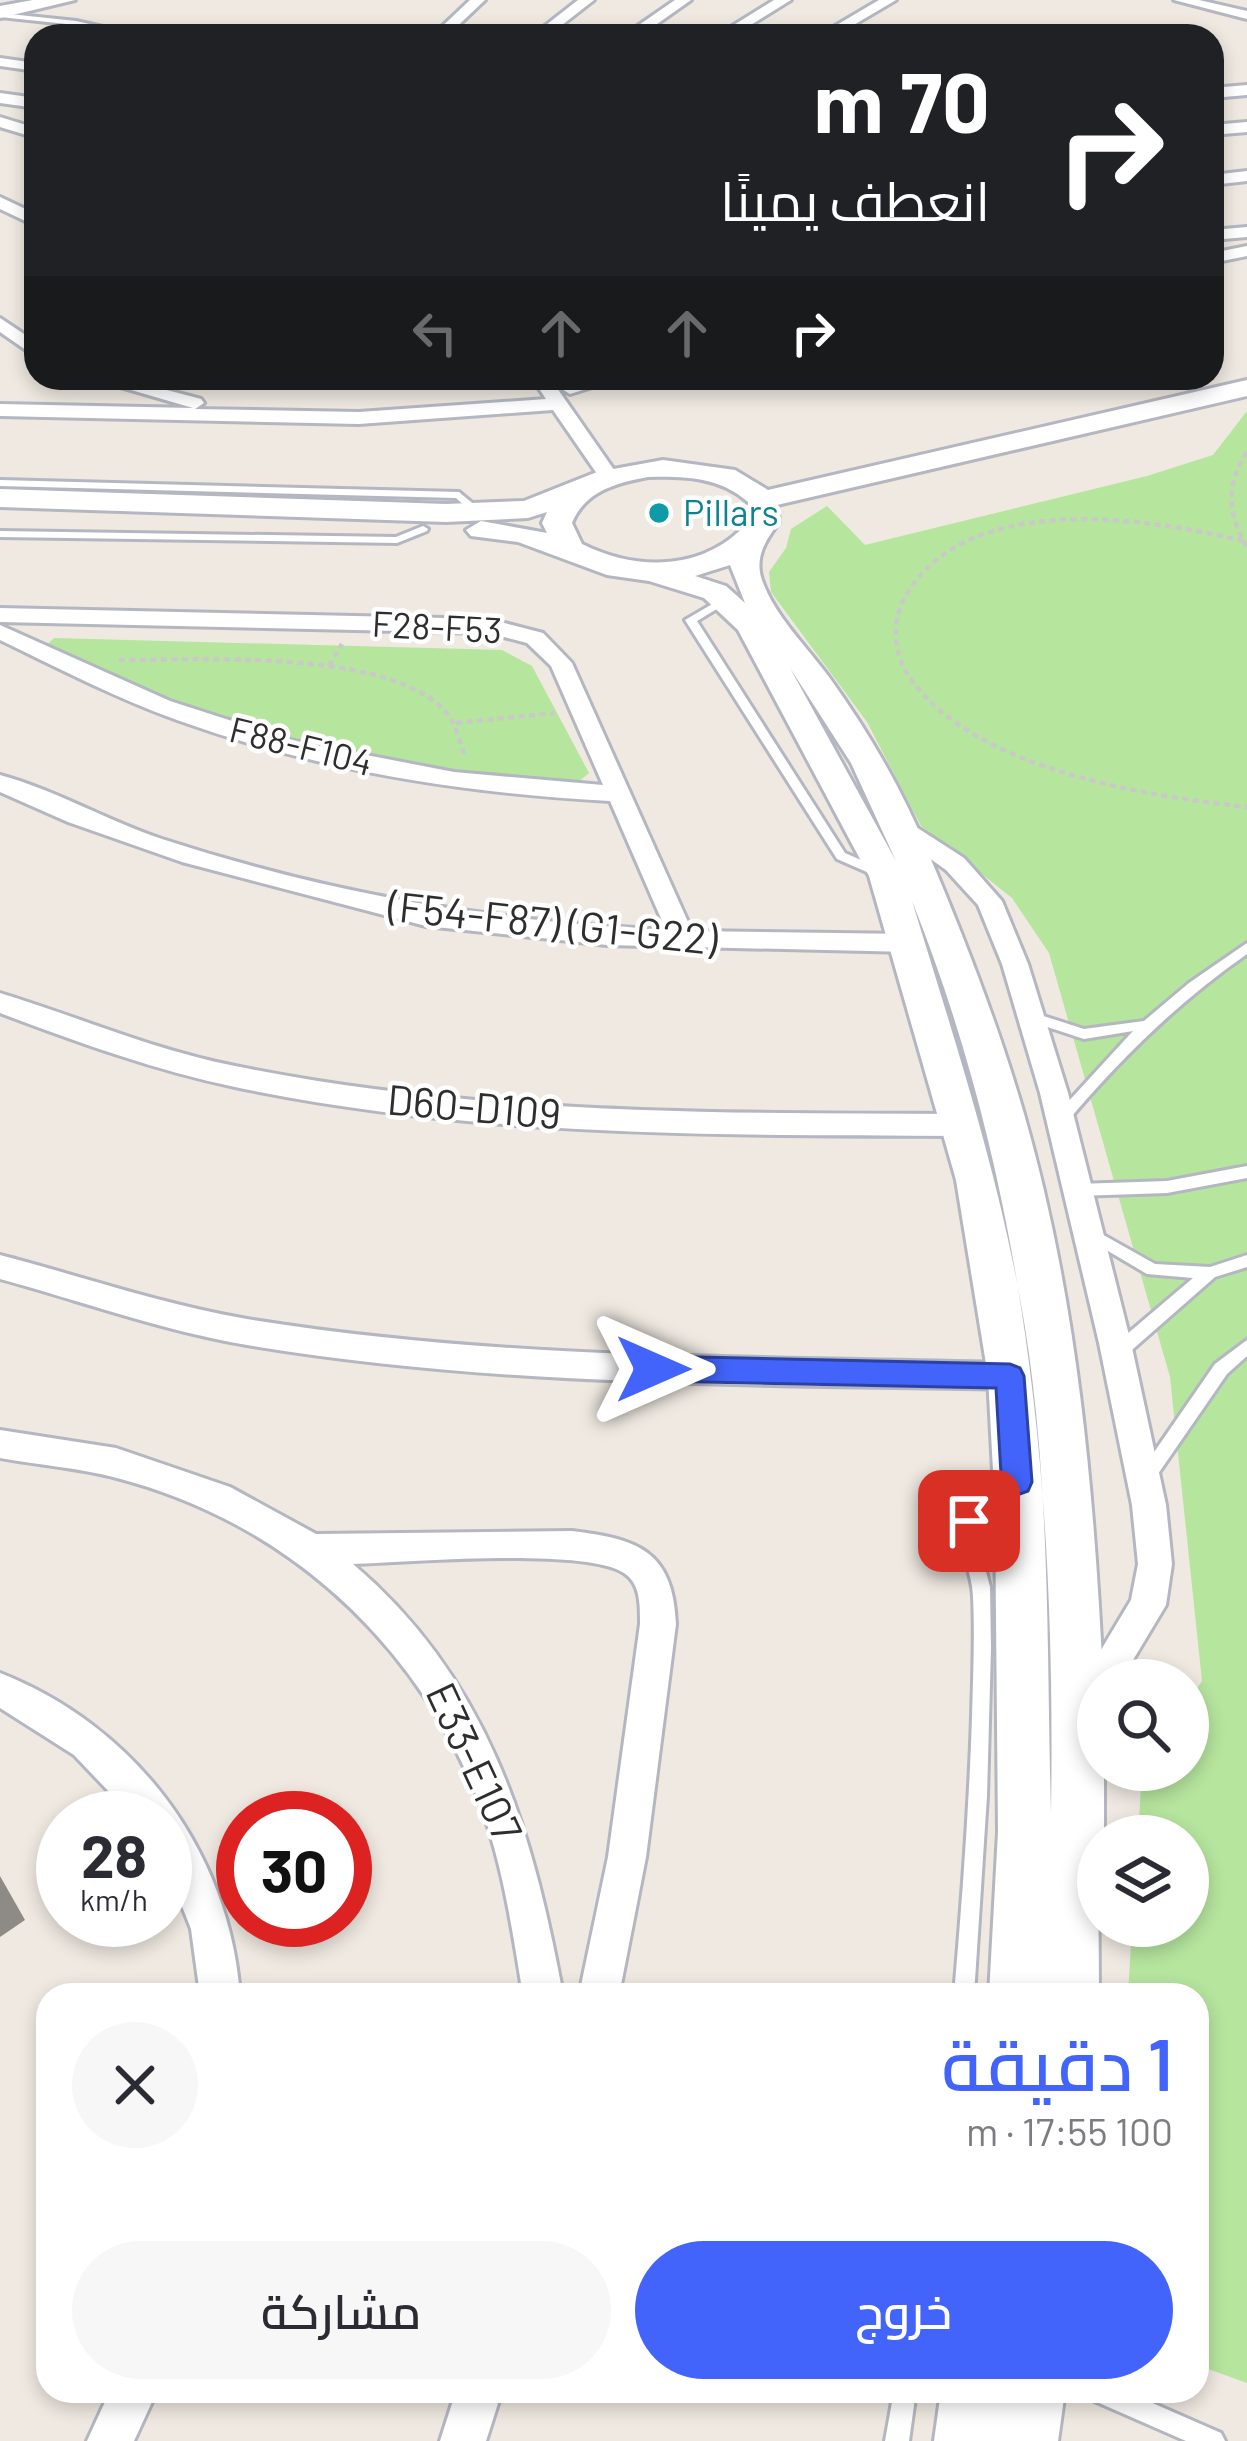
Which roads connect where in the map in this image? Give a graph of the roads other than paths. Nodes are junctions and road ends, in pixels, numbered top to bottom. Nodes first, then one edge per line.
1 (27, 0) edge
2 (65, 0) edge
3 (478, 0) edge
4 (587, 0) edge
5 (684, 0) edge
6 (784, 0) edge
7 (889, 0) edge
8 (1180, 0) edge
9 (0, 11) edge
10 (1247, 15) edge
11 (81, 24) edge
12 (452, 24) edge
13 (552, 24) edge
14 (646, 24) edge
15 (743, 24) edge
16 (846, 24) edge
17 (0, 323) edge
18 (24, 344) edge
19 (5, 354) dead end
20 (24, 355) edge
21 (1247, 388) edge
22 (145, 390) edge
23 (564, 390) edge
24 (0, 410) edge
25 (247, 417) junction
26 (608, 479) junction
27 (0, 483) edge
28 (0, 498) edge
29 (478, 512) junction
30 (0, 516) edge
31 (756, 520) junction
32 (423, 529) junction
33 (0, 533) edge
34 (570, 549) junction
35 (652, 572) junction
36 (0, 615) edge
37 (0, 632) edge
38 (0, 783) edge
39 (619, 794) junction
40 (899, 824) junction
41 (682, 939) junction
42 (910, 943) junction
43 (1247, 948) edge
44 (0, 1003) edge
45 (1031, 1017) junction
46 (1144, 1024) junction
47 (1061, 1120) junction
48 (961, 1125) junction
49 (1247, 1172) edge
50 (1078, 1190) junction
51 (1088, 1232) junction
52 (1247, 1261) edge
53 (0, 1267) edge
54 (1210, 1273) junction
55 (1247, 1347) edge
56 (1117, 1353) junction
57 (1010, 1376) junction
58 (0, 1444) edge
59 (1017, 1482) junction
60 (1144, 1482) junction
61 (312, 1550) junction
62 (1089, 1659) edge
63 (1113, 1659) edge
64 (0, 1690) edge
65 (135, 1791) edge
66 (1085, 1791) edge
67 (192, 1877) edge
68 (218, 1983) edge
69 (541, 1983) edge
70 (601, 1983) edge
71 (965, 1983) edge
72 (1018, 1983) edge
73 (1072, 1983) edge
74 (128, 2403) edge
75 (475, 2403) edge
76 (903, 2403) edge
77 (971, 2403) edge
78 (1031, 2403) edge
79 (1126, 2403) edge
80 (110, 2441) edge
81 (463, 2441) edge
82 (897, 2441) edge
83 (966, 2441) edge
84 (1025, 2441) edge
85 (1213, 2441) edge

1 - 9 street
2 - 9 street
3 - 12 street
4 - 13 street
5 - 14 street
6 - 15 street
7 - 16 street
8 - 10 street
9 - 11 lane
17 - 18 street
19 - 20 street
21 - 31 street
22 - 25 street
23 - 25 street
23 - 26 street
24 - 25 street
26 - 29 street
26 - 31 street
26 - 34 street
27 - 29 lane
28 - 29 street
30 - 32 street
31 - 35 street
31 - 40 street
32 - 33 lane
32 - 34 street
34 - 35 street
35 - 42 street
36 - 39 street, F28-F53
37 - 39 street, F88-F104
38 - 41 street, (F54-F87) (G1-G22)
39 - 41 street, F28-F53
40 - 45 street
40 - 62 street
41 - 42 street, (F54-F87) (G1-G22)
42 - 48 street
43 - 46 lane
44 - 48 street, D60-D109
45 - 46 lane
45 - 47 street
46 - 47 lane
47 - 50 street
48 - 57 street
49 - 50 lane
50 - 51 street
51 - 54 lane
51 - 56 street
52 - 54 lane
53 - 57 street
54 - 56 lane
55 - 60 lane
56 - 60 street
57 - 59 street
58 - 61 street, E33-E107
59 - 71 lane
59 - 72 street
60 - 63 street
61 - 69 street, E33-E107
61 - 70 street
64 - 65 street
66 - 73 street
67 - 68 street
74 - 80 street
75 - 81 street
76 - 82 lane
77 - 83 street
78 - 84 street
79 - 85 lane

